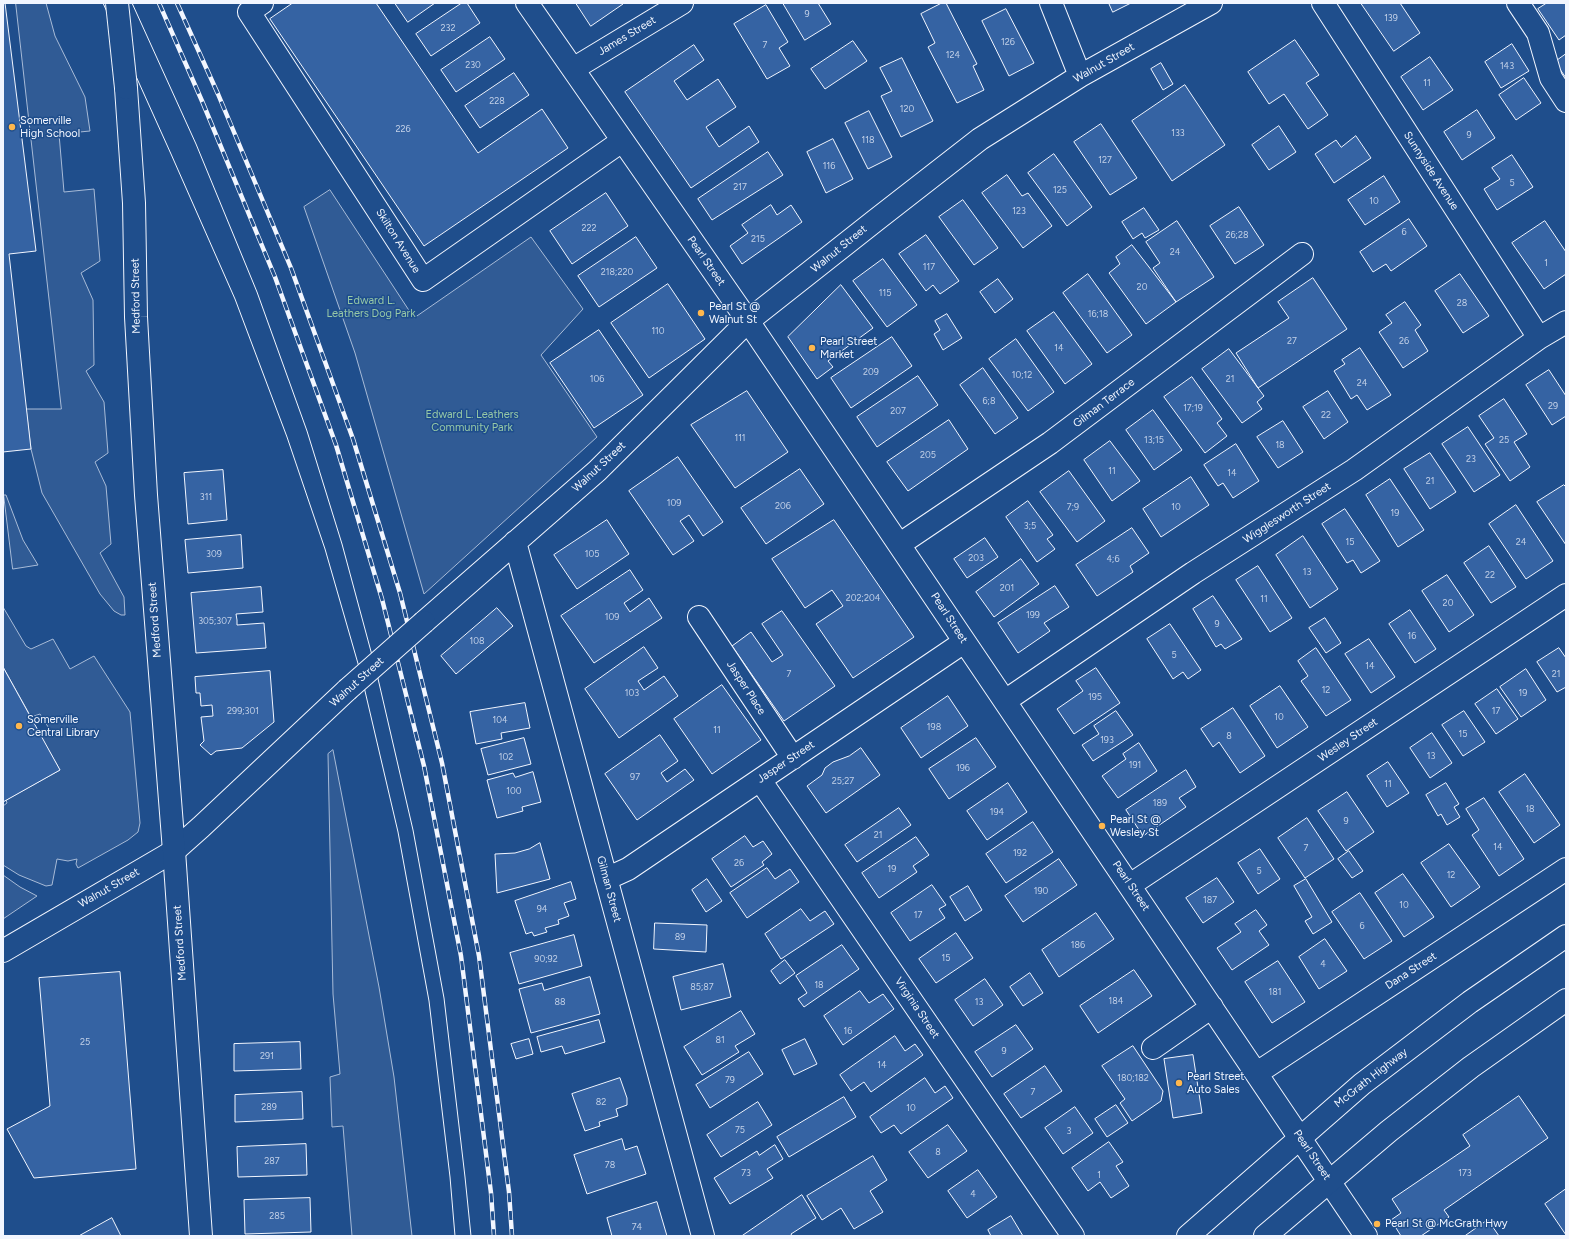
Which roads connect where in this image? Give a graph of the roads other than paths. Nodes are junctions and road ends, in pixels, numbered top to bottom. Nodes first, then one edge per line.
1 (117, 3) edge
2 (262, 3) edge
3 (527, 3) edge
4 (682, 3) edge
5 (1051, 3) edge
6 (1211, 3) edge
7 (1323, 3) edge
8 (1518, 3) edge
9 (573, 69) junction
10 (1080, 76) junction
11 (1566, 101) edge
12 (622, 141) junction
13 (1302, 254) dead end
14 (748, 321) junction
15 (1566, 322) edge
16 (1539, 338) junction
17 (515, 542) junction
18 (900, 544) junction
19 (1566, 595) edge
20 (699, 617) dead end
21 (964, 642) junction
22 (1005, 701) junction
23 (793, 758) junction
24 (760, 780) junction
25 (174, 851) junction
26 (1566, 870) edge
27 (606, 879) junction
28 (1130, 885) junction
29 (1566, 936) edge
30 (3, 951) edge
31 (1566, 1000) edge
32 (1212, 1006) junction
33 (1153, 1048) dead end
34 (1257, 1073) junction
35 (1300, 1137) junction
36 (1330, 1180) junction
37 (201, 1236) edge
38 (703, 1236) edge
39 (1073, 1236) edge
40 (1188, 1236) edge
41 (1265, 1236) edge
42 (1366, 1236) edge

1 - 25 main road, Medford Street, bridge
2 - 12 main road, Skilton Avenue
3 - 9 main road, Pearl Street
4 - 9 main road, James Street
5 - 10 main road
6 - 10 main road, Walnut Street
7 - 16 main road, Sunnyside Avenue
8 - 11 main road
9 - 12 main road, Pearl Street
10 - 14 main road, Walnut Street
12 - 14 main road, Pearl Street
13 - 18 main road, Gilman Terrace
14 - 17 main road, Walnut Street
14 - 18 main road, Pearl Street
15 - 16 main road, Wigglesworth Street
16 - 22 main road, Wigglesworth Street
17 - 25 main road, Walnut Street, bridge
17 - 27 main road, Gilman Street
18 - 21 main road, Pearl Street
19 - 28 main road, Wesley Street
20 - 23 main road, Jasper Place
21 - 22 main road, Pearl Street
21 - 23 main road, Jasper Street
22 - 28 main road, Pearl Street
23 - 24 main road, Jasper Street
24 - 27 main road, Jasper Street
24 - 39 main road, Virginia Street
25 - 30 main road, Walnut Street
25 - 37 main road, Medford Street
26 - 34 main road, Dana Street
27 - 38 main road, Gilman Street
28 - 32 main road, Pearl Street
29 - 35 main road, McGrath Highway
31 - 36 main road
32 - 33 main road
32 - 34 main road, Pearl Street
34 - 35 main road, Pearl Street
35 - 36 main road, Pearl Street
35 - 40 main road, McGrath Highway
36 - 41 main road
36 - 42 main road, Pearl Street

